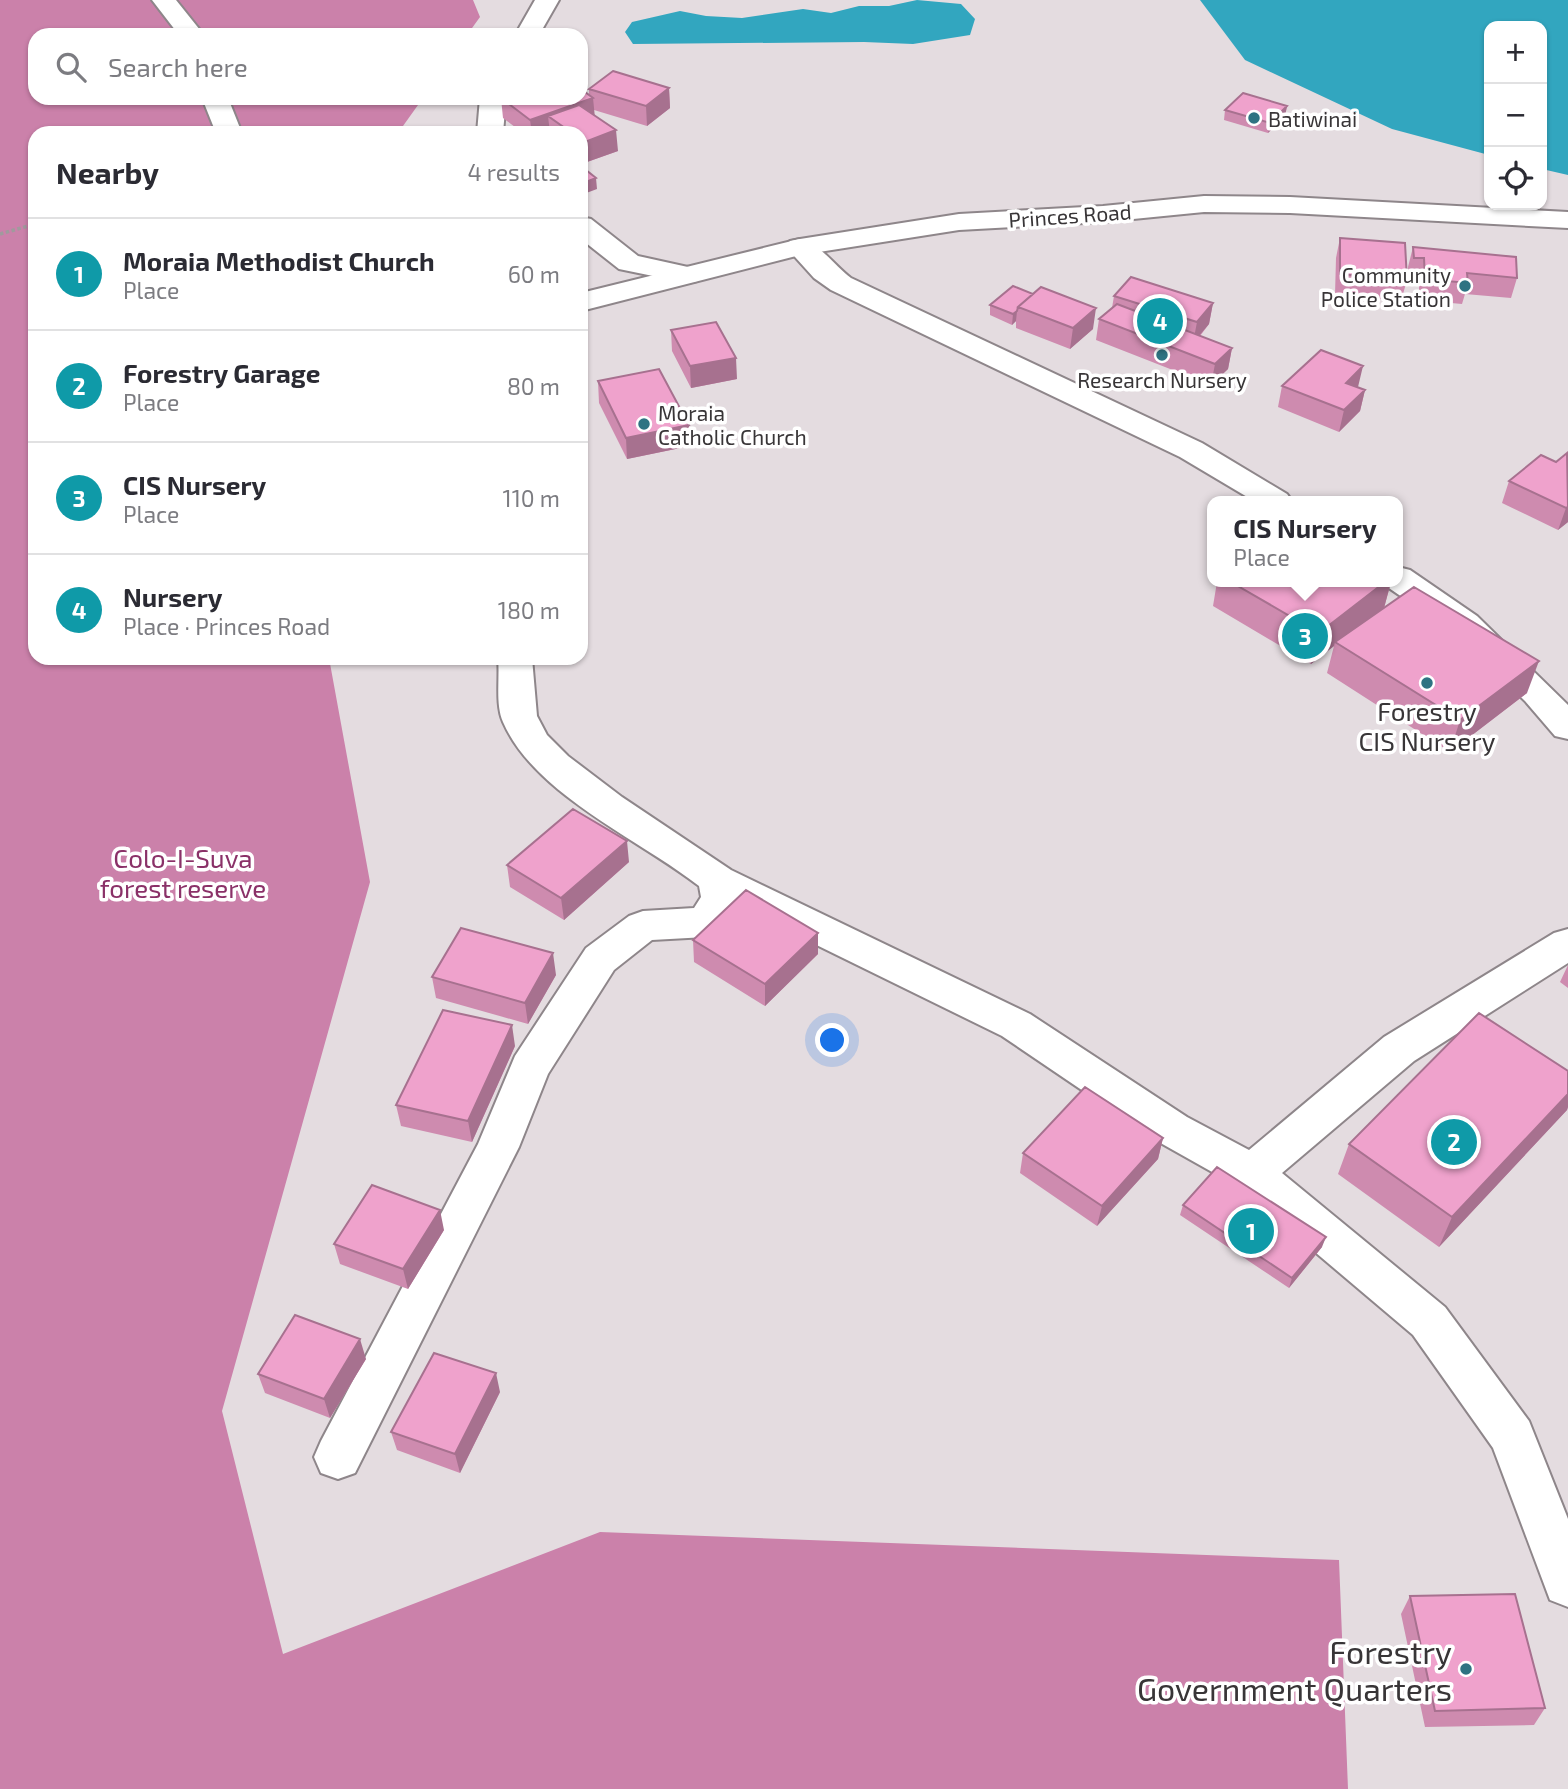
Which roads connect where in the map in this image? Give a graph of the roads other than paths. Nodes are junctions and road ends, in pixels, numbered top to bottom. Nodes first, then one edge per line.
1 (164, 0) edge
2 (547, 0) edge
3 (186, 28) edge
4 (531, 28) edge
5 (218, 105) edge
6 (492, 105) edge
7 (226, 126) edge
8 (491, 126) edge
9 (1568, 220) edge
10 (588, 231) edge
11 (800, 247) junction
12 (687, 275) junction
13 (588, 300) edge
14 (1268, 496) edge
15 (1403, 582) edge
16 (516, 665) edge
17 (1568, 727) edge
18 (717, 880) junction
19 (1568, 944) edge
20 (1252, 1173) junction
21 (338, 1457) dead end
22 (1568, 1583) edge

1 - 3 street
2 - 4 street
5 - 7 street
6 - 8 street
9 - 11 street, Princes Road
10 - 12 street
11 - 12 street, Princes Road
11 - 14 street
12 - 13 street, Princes Road
15 - 17 street
16 - 18 street
18 - 20 street
18 - 21 street
19 - 20 street
20 - 22 street

